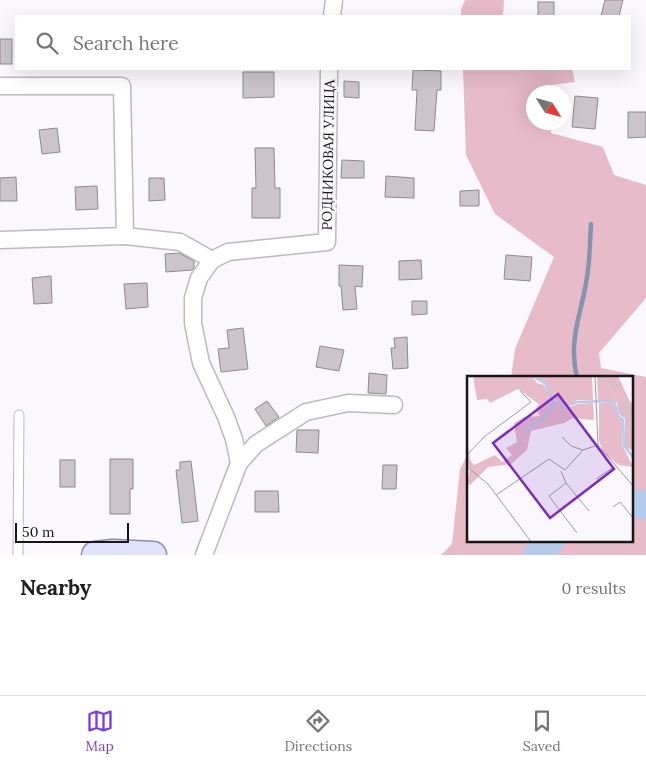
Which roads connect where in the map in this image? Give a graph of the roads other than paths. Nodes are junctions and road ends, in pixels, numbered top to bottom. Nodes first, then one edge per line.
1 (334, 0) edge
2 (332, 15) edge
3 (329, 70) edge
4 (0, 86) edge
5 (125, 236) junction
6 (0, 240) edge
7 (212, 260) junction
8 (394, 405) dead end
9 (19, 415) dead end
10 (239, 463) junction
11 (18, 555) edge
12 (95, 555) edge
13 (153, 555) edge
14 (204, 555) edge

1 - 2 street
3 - 7 street, РОДНИКОВАЯ УЛИЦА
4 - 5 street
5 - 6 street
5 - 7 street
7 - 10 street
8 - 10 street
9 - 11 lane
10 - 14 street
12 - 13 main road

